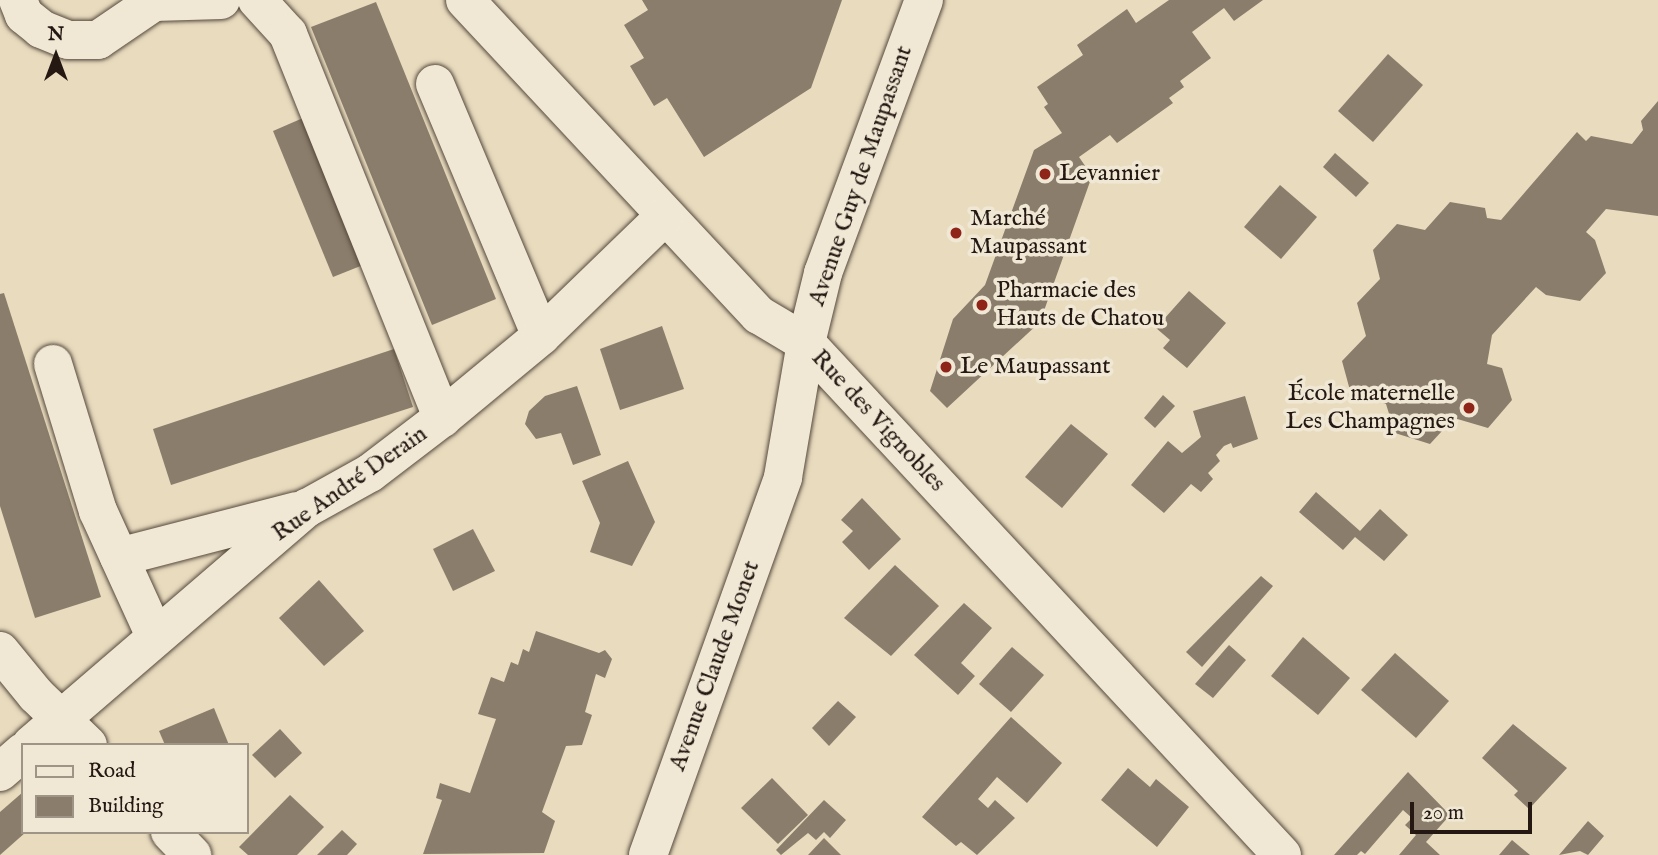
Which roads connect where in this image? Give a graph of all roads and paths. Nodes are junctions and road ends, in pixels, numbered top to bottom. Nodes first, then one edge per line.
1 (18, 0) edge
2 (221, 0) edge
3 (257, 0) edge
4 (465, 0) edge
5 (924, 0) edge
6 (154, 1) edge
7 (435, 84) dead end
8 (664, 217) junction
9 (541, 336) junction
10 (806, 343) junction
11 (53, 364) dead end
12 (442, 418) junction
13 (783, 477) joint
14 (307, 508) junction
15 (119, 557) junction
16 (155, 636) junction
17 (0, 651) edge
18 (61, 719) junction
19 (33, 743) edge
20 (86, 743) edge
21 (21, 754) edge
22 (0, 772) edge
23 (172, 834) edge
24 (192, 855) edge
25 (648, 855) edge
26 (1282, 855) edge

1 - 6 street
2 - 6 street
3 - 12 street
4 - 8 street, Rue des Vignobles
5 - 10 street, Avenue Guy de Maupassant
7 - 9 street
8 - 9 street, Rue André Derain
8 - 10 street, Rue des Vignobles
9 - 12 street, Rue André Derain
10 - 13 street, Avenue Guy de Maupassant
10 - 26 street, Rue des Vignobles
11 - 15 street
12 - 14 street, Rue André Derain
13 - 25 street, Avenue Claude Monet
14 - 15 street
14 - 16 street, Rue André Derain
15 - 16 street
16 - 18 street, Rue André Derain
17 - 18 street
18 - 19 street, Rue André Derain
18 - 20 street
21 - 22 street
23 - 24 street

